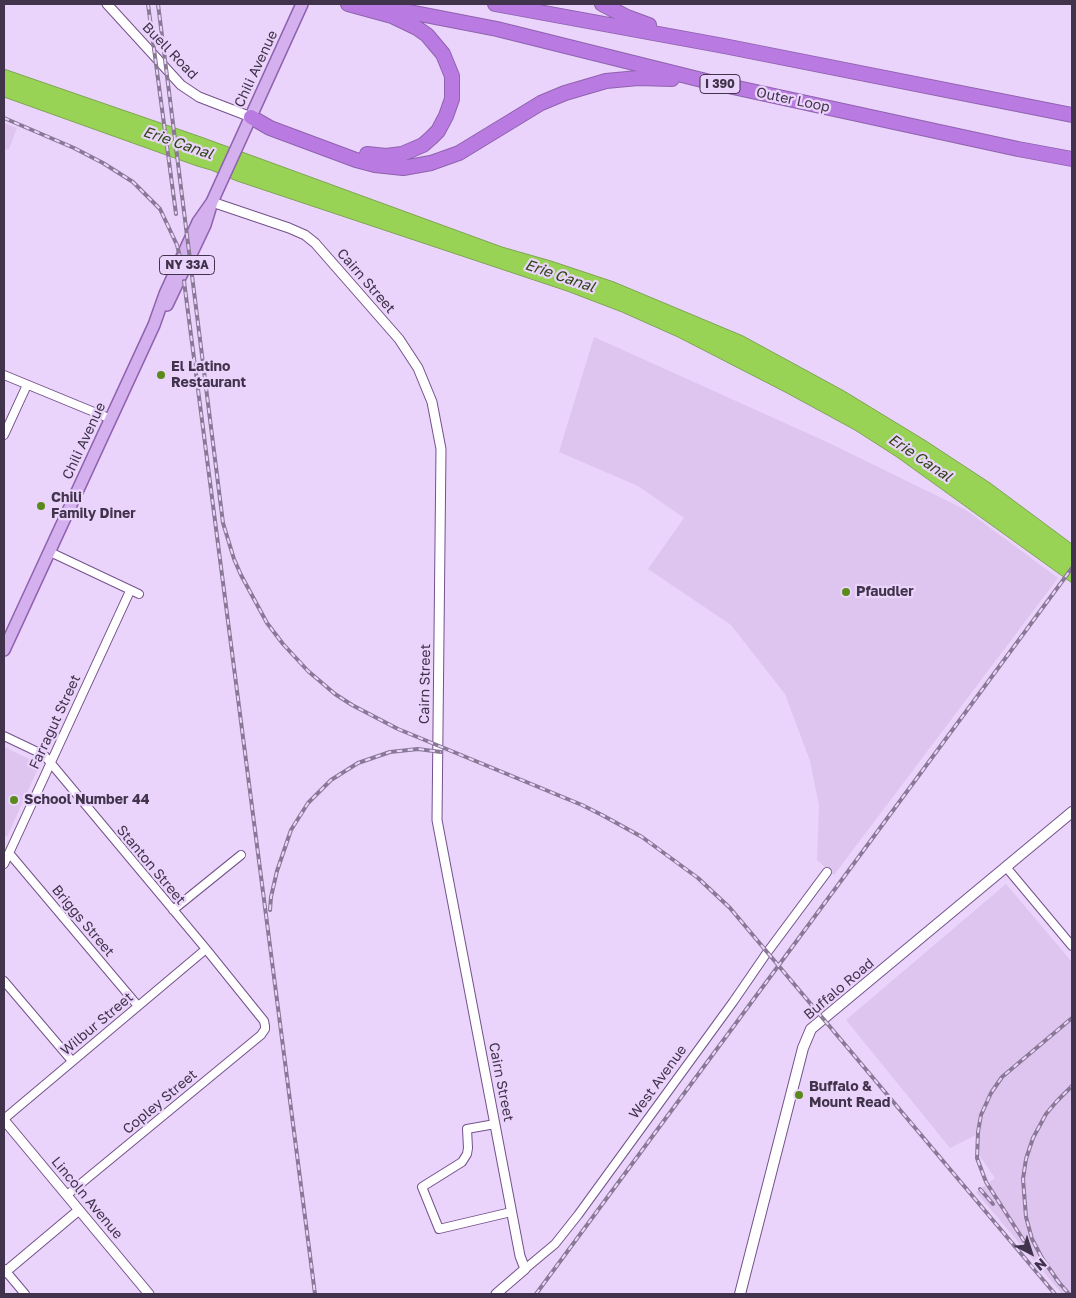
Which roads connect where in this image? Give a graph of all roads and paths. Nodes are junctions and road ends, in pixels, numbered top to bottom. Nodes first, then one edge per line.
1 (106, 4) edge
2 (302, 4) edge
3 (348, 4) edge
4 (368, 4) edge
5 (495, 4) edge
6 (602, 4) edge
7 (724, 46) junction
8 (710, 82) junction
9 (1072, 115) edge
10 (251, 117) junction
11 (1072, 159) edge
12 (212, 202) junction
13 (4, 375) edge
14 (27, 385) junction
15 (111, 419) junction
16 (4, 435) edge
17 (50, 552) junction
18 (130, 591) junction
19 (139, 594) dead end
20 (4, 650) edge
21 (4, 736) edge
22 (50, 763) junction
23 (1072, 812) edge
24 (9, 853) junction
25 (241, 855) dead end
26 (4, 864) edge
27 (1006, 867) junction
28 (827, 872) dead end
29 (173, 910) junction
30 (1072, 946) edge
31 (206, 950) junction
32 (4, 981) edge
33 (138, 1006) junction
34 (265, 1026) joint
35 (72, 1061) junction
36 (4, 1120) edge
37 (495, 1124) junction
38 (67, 1195) junction
39 (79, 1210) junction
40 (511, 1212) junction
41 (525, 1269) junction
42 (4, 1271) edge
43 (25, 1294) edge
44 (149, 1294) edge
45 (496, 1294) edge
46 (740, 1294) edge

1 - 10 street, Buell Road
2 - 10 main road, Chili Avenue / NY 33A
3 - 10 highway
4 - 8 highway, Outer Loop / I 390
5 - 7 highway
6 - 7 highway
7 - 9 highway
8 - 10 highway
8 - 11 highway, Outer Loop / I 390
10 - 12 main road, Chili Avenue / NY 33A
12 - 15 main road, Chili Avenue / NY 33A
12 - 37 street, Cairn Street
13 - 14 street
14 - 15 street
14 - 16 street
15 - 17 main road, Chili Avenue / NY 33A
17 - 18 street
17 - 20 main road, Chili Avenue / NY 33A
18 - 19 street
18 - 22 street, Farragut Street
21 - 22 street, Stanton Street
22 - 24 street, Farragut Street
22 - 29 street, Stanton Street
23 - 27 main road, Buffalo Road
24 - 26 street, Farragut Street
24 - 33 street, Briggs Street
25 - 29 street
27 - 30 street
27 - 46 main road, Buffalo Road
28 - 41 street, West Avenue
29 - 31 street, Stanton Street
31 - 33 street, Wilbur Street
31 - 34 street, Stanton Street
32 - 35 street
33 - 35 street, Wilbur Street
34 - 38 street, Copley Street
35 - 36 street, Wilbur Street
36 - 38 street, Lincoln Avenue
37 - 40 street, Cairn Street
37 - 40 street
38 - 39 street, Lincoln Avenue
39 - 42 street
39 - 44 street, Lincoln Avenue
40 - 41 street, Cairn Street
41 - 45 street, West Avenue
42 - 43 street

